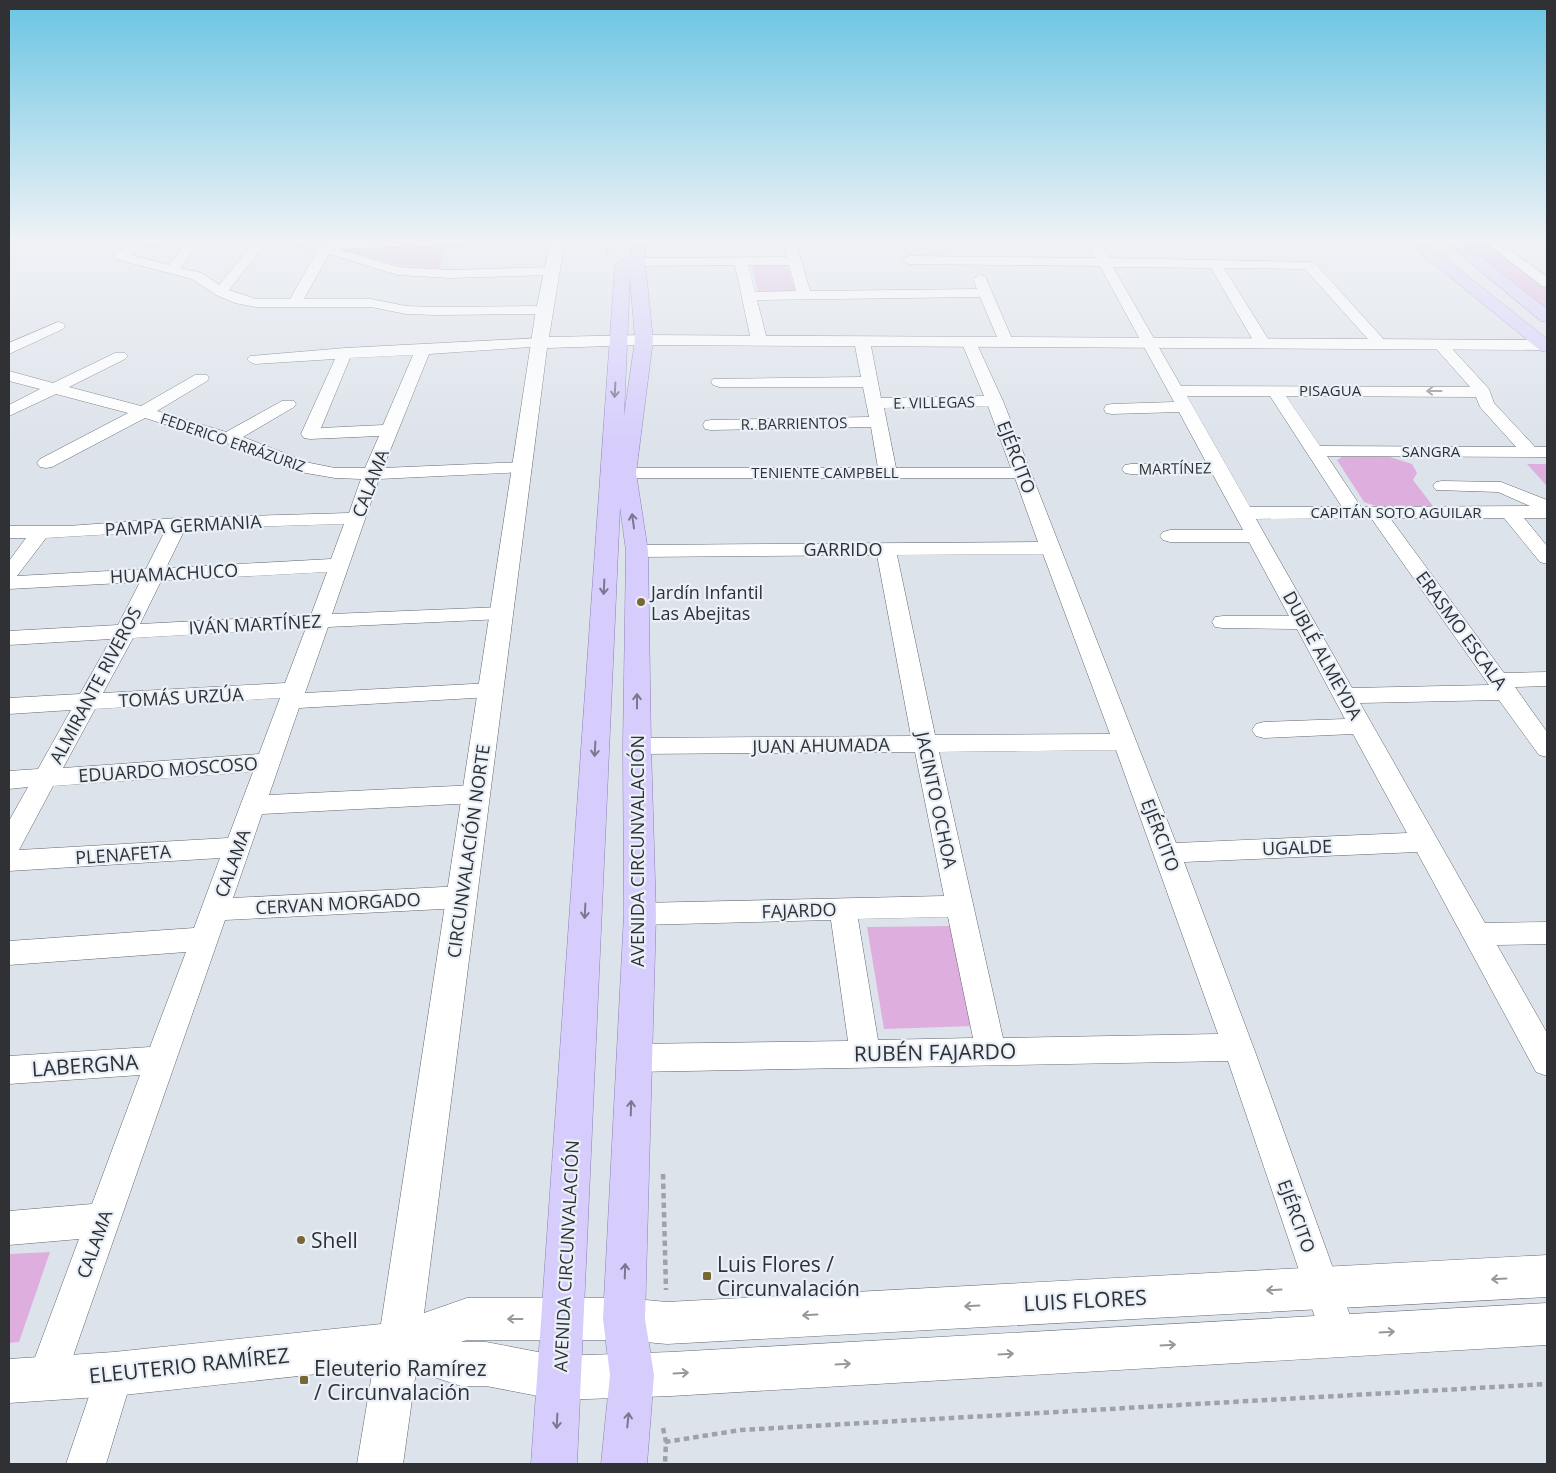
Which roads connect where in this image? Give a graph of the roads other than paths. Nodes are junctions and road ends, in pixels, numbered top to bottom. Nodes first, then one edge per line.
1 (399, 308) edge
2 (437, 308) edge
3 (629, 308) edge
4 (640, 308) edge
5 (751, 308) edge
6 (992, 308) edge
7 (1131, 308) edge
8 (1241, 308) edge
9 (1347, 308) edge
10 (1499, 308) edge
11 (1535, 308) edge
12 (544, 310) joint
13 (436, 311) junction
14 (1547, 317) edge
15 (58, 326) dead end
16 (631, 340) junction
17 (759, 340) junction
18 (862, 340) junction
19 (969, 341) junction
20 (1005, 341) junction
21 (1150, 341) junction
22 (1262, 342) junction
23 (540, 343) junction
24 (1378, 343) junction
25 (1440, 344) junction
26 (1547, 345) edge
27 (422, 349) junction
28 (9, 350) edge
29 (345, 353) junction
30 (120, 356) dead end
31 (255, 359) dead end
32 (9, 376) edge
33 (201, 378) dead end
34 (719, 382) dead end
35 (870, 382) junction
36 (55, 387) junction
37 (1278, 396) junction
38 (1484, 398) junction
39 (1182, 399) junction
40 (995, 401) junction
41 (874, 403) junction
42 (288, 404) dead end
43 (1112, 409) dead end
44 (9, 410) edge
45 (144, 412) junction
46 (878, 422) junction
47 (711, 425) dead end
48 (390, 430) junction
49 (228, 438) junction
50 (1314, 451) junction
51 (1539, 452) edge
52 (46, 463) dead end
53 (523, 467) junction
54 (1219, 467) junction
55 (1131, 469) dead end
56 (626, 472) junction
57 (888, 472) junction
58 (1023, 472) junction
59 (372, 474) junction
60 (1442, 486) dead end
61 (1547, 507) edge
62 (1366, 512) junction
63 (1509, 512) junction
64 (1547, 512) edge
65 (1244, 513) junction
66 (356, 518) junction
67 (178, 524) junction
68 (9, 532) edge
69 (40, 532) junction
70 (1170, 536) dead end
71 (1257, 536) junction
72 (1050, 548) junction
73 (886, 549) junction
74 (637, 551) junction
75 (1547, 558) edge
76 (339, 565) junction
77 (9, 574) edge
78 (154, 574) junction
79 (9, 583) edge
80 (502, 613) junction
81 (319, 621) junction
82 (1223, 622) dead end
83 (1305, 623) junction
84 (126, 631) junction
85 (9, 638) edge
86 (1547, 679) edge
87 (1502, 686) junction
88 (491, 690) junction
89 (292, 696) junction
90 (1345, 696) junction
91 (86, 703) junction
92 (9, 706) edge
93 (1362, 726) junction
94 (1264, 730) dead end
95 (1126, 742) junction
96 (925, 744) junction
97 (637, 746) junction
98 (1547, 749) edge
99 (268, 762) junction
100 (45, 777) junction
101 (9, 780) edge
102 (476, 794) junction
103 (253, 805) junction
104 (1426, 842) junction
105 (9, 844) edge
106 (238, 847) junction
107 (1168, 852) junction
108 (9, 861) edge
109 (462, 896) junction
110 (959, 906) junction
111 (842, 909) junction
112 (215, 910) junction
113 (640, 914) junction
114 (1547, 933) edge
115 (1477, 934) junction
116 (204, 939) junction
117 (9, 953) edge
118 (1237, 1047) junction
119 (991, 1051) junction
120 (865, 1053) junction
121 (633, 1058) junction
122 (161, 1060) junction
123 (1547, 1062) edge
124 (9, 1070) edge
125 (103, 1220) junction
126 (9, 1228) edge
127 (1547, 1276) edge
128 (1323, 1288) junction
129 (564, 1319) junction
130 (624, 1319) junction
131 (1547, 1324) edge
132 (1338, 1335) junction
133 (398, 1344) junction
134 (114, 1374) junction
135 (632, 1375) junction
136 (559, 1378) junction
137 (27, 1380) edge
138 (624, 1456) edge
139 (86, 1464) edge
140 (380, 1464) edge
141 (554, 1464) edge

1 - 13 street
2 - 13 street
3 - 16 main road, AVENIDA CIRCUNVALACIÓN
4 - 16 main road, AVENIDA CIRCUNVALACIÓN
5 - 17 street
6 - 20 street
7 - 21 street, DUBLÉ ALMEYDA
8 - 22 street
9 - 24 street
10 - 26 main road
11 - 14 main road
12 - 13 street
12 - 23 street, CIRCUNVALACIÓN NORTE
15 - 28 street
16 - 17 street
16 - 23 street
16 - 56 main road, AVENIDA CIRCUNVALACIÓN
16 -> 129 main road, AVENIDA CIRCUNVALACIÓN
17 - 18 street
18 - 19 street
18 - 35 street
19 - 20 street
19 - 40 street, EJÉRCITO
20 - 21 street
21 - 22 street
21 - 39 street, DUBLÉ ALMEYDA
22 - 24 street
23 - 27 street
23 - 53 street, CIRCUNVALACIÓN NORTE
24 - 25 street
25 - 26 street
25 - 38 street
27 - 29 street
27 - 48 street, CALAMA
29 - 31 street
29 - 48 street
30 - 36 street
32 - 36 street, FEDERICO ERRÁZURIZ
33 - 45 street
34 - 35 street
35 - 41 street
36 - 44 street
36 - 45 street, FEDERICO ERRÁZURIZ
37 - 38 street, PISAGUA
37 - 39 street, PISAGUA
37 - 50 street, ERASMO ESCALA
38 - 51 street
39 - 43 street, PISAGUA
39 - 54 street, DUBLÉ ALMEYDA
40 - 41 street, E. VILLEGAS
40 - 58 street, EJÉRCITO
41 - 46 street
42 - 49 street
45 - 49 street, FEDERICO ERRÁZURIZ
45 - 52 street
46 - 47 street, R. BARRIENTOS
46 - 57 street
48 - 59 street, CALAMA
49 - 59 street, FEDERICO ERRÁZURIZ
50 - 51 street, SANGRA
50 - 62 street, ERASMO ESCALA
53 - 59 street, FEDERICO ERRÁZURIZ
53 - 80 street, CIRCUNVALACIÓN NORTE
54 - 55 street, MARTÍNEZ
54 - 65 street, DUBLÉ ALMEYDA
56 - 57 street, TENIENTE CAMPBELL
74 -> 56 main road, AVENIDA CIRCUNVALACIÓN
57 - 58 street, TENIENTE CAMPBELL
58 - 72 street, EJÉRCITO
59 - 66 street, CALAMA
60 - 61 street, CAPITÁN SOTO AGUILAR
62 - 63 street, CAPITÁN SOTO AGUILAR
62 - 65 street, CAPITÁN SOTO AGUILAR
62 - 87 street, ERASMO ESCALA
63 - 64 street, CAPITÁN SOTO AGUILAR
63 - 75 street
65 - 71 street, DUBLÉ ALMEYDA
66 - 67 street, PAMPA GERMANIA
66 - 76 street, CALAMA
67 - 69 street, PAMPA GERMANIA
67 - 78 street, ALMIRANTE RIVEROS
68 - 69 street, PAMPA GERMANIA
69 - 77 street
70 - 71 street
71 - 83 street, DUBLÉ ALMEYDA
72 - 73 street, GARRIDO
72 - 95 street, EJÉRCITO
73 - 74 street, GARRIDO
73 - 96 street, JACINTO OCHOA
97 -> 74 main road, AVENIDA CIRCUNVALACIÓN
76 - 78 street, HUAMACHUCO
76 - 81 street, CALAMA
78 - 79 street, HUAMACHUCO
78 - 84 street, ALMIRANTE RIVEROS
80 - 81 street, IVÁN MARTÍNEZ
80 - 88 street, CIRCUNVALACIÓN NORTE
81 - 84 street, IVÁN MARTÍNEZ
81 - 89 street, CALAMA
82 - 83 street
83 - 90 street, DUBLÉ ALMEYDA
84 - 85 street, IVÁN MARTÍNEZ
84 - 91 street, ALMIRANTE RIVEROS
86 - 87 street
87 - 90 street
87 - 98 street, ERASMO ESCALA
88 - 89 street, TOMÁS URZÚA
88 - 102 street, CIRCUNVALACIÓN NORTE
89 - 91 street, TOMÁS URZÚA
89 - 99 street, CALAMA
90 - 93 street, DUBLÉ ALMEYDA
91 - 92 street, TOMÁS URZÚA
91 - 100 street, ALMIRANTE RIVEROS
93 - 94 street
93 - 104 street, DUBLÉ ALMEYDA
95 - 96 street, JUAN AHUMADA
95 - 107 street, EJÉRCITO
96 - 97 street, JUAN AHUMADA
96 - 110 street, JACINTO OCHOA
97 - 113 main road, AVENIDA CIRCUNVALACIÓN
99 - 100 street, EDUARDO MOSCOSO
99 - 103 street, CALAMA
100 - 101 street, EDUARDO MOSCOSO
100 - 105 street, ALMIRANTE RIVEROS
102 - 103 street
102 - 109 street, CIRCUNVALACIÓN NORTE
103 - 106 street, CALAMA
104 - 107 street, UGALDE
104 - 115 street, DUBLÉ ALMEYDA
106 - 108 street, PLENAFETA
106 - 112 street, CALAMA
107 - 118 street, EJÉRCITO
109 - 112 street, CERVAN MORGADO
109 - 133 street, CIRCUNVALACIÓN NORTE
110 - 111 street, FAJARDO
110 - 119 street, JACINTO OCHOA
111 - 113 street, FAJARDO
111 - 120 street
112 - 116 street, CALAMA
113 - 121 main road, AVENIDA CIRCUNVALACIÓN
114 - 115 street
115 - 123 street, DUBLÉ ALMEYDA
116 - 117 street
116 - 122 street, CALAMA
118 - 119 street, RUBÉN FAJARDO
118 - 128 street, EJÉRCITO
119 - 120 street, RUBÉN FAJARDO
120 - 121 street, RUBÉN FAJARDO
130 -> 121 main road, AVENIDA CIRCUNVALACIÓN
122 - 124 street, LABERGNA
122 - 125 street, CALAMA
125 - 126 street
125 - 137 street, CALAMA
127 -> 128 street, LUIS FLORES
128 -> 130 street, LUIS FLORES
128 - 132 street, EJÉRCITO
129 - 130 street, ELEUTERIO RAMÍREZ
129 -> 133 street, ELEUTERIO RAMÍREZ
129 - 136 main road, AVENIDA CIRCUNVALACIÓN
130 - 135 main road, AVENIDA CIRCUNVALACIÓN
132 -> 131 street
135 -> 132 street
133 - 134 street, ELEUTERIO RAMÍREZ
133 - 136 street, ELEUTERIO RAMÍREZ
133 - 140 street, CIRCUNVALACIÓN NORTE
134 - 137 street, ELEUTERIO RAMÍREZ
134 - 139 street
135 - 136 street, ELEUTERIO RAMÍREZ
138 -> 135 main road, AVENIDA CIRCUNVALACIÓN
136 -> 141 main road, AVENIDA CIRCUNVALACIÓN

